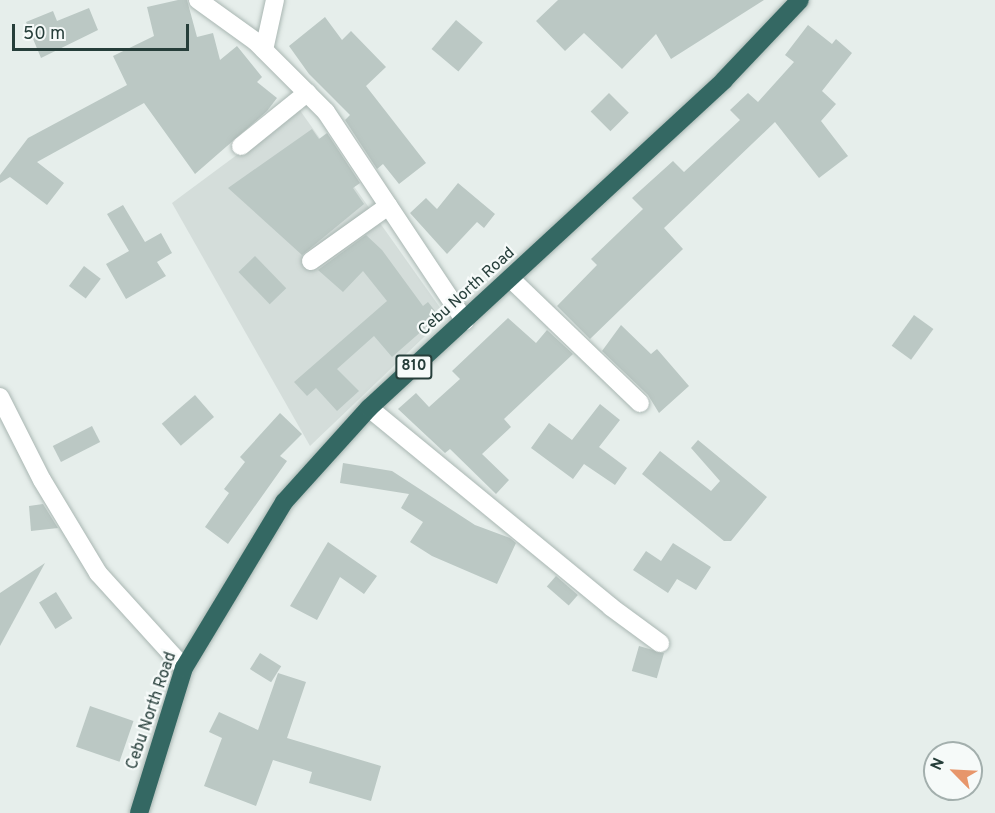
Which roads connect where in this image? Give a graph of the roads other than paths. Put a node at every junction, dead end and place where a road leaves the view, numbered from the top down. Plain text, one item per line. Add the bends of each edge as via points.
1 (198, 0) edge
2 (275, 0) edge
3 (800, 0) edge
4 (264, 50) junction
5 (307, 93) junction
6 (241, 146) dead end
7 (388, 206) junction
8 (311, 261) dead end
9 (511, 279) junction
10 (465, 321) junction
11 (0, 397) edge
12 (640, 403) dead end
13 (369, 408) junction
14 (660, 643) dead end
15 (184, 668) junction
16 (139, 813) edge

1 - 4 street
2 - 4 street
3 - 9 highway, Cebu North Road / 810 via 724,80
4 - 5 street
5 - 6 street
5 - 7 street via 326,112
7 - 8 street
7 - 10 street
9 - 10 highway, Cebu North Road / 810
9 - 12 street
10 - 13 highway, Cebu North Road / 810
11 - 15 street via 42,480 98,573
13 - 14 street
13 - 15 highway, Cebu North Road / 810 via 284,502
15 - 16 highway, Cebu North Road / 810

